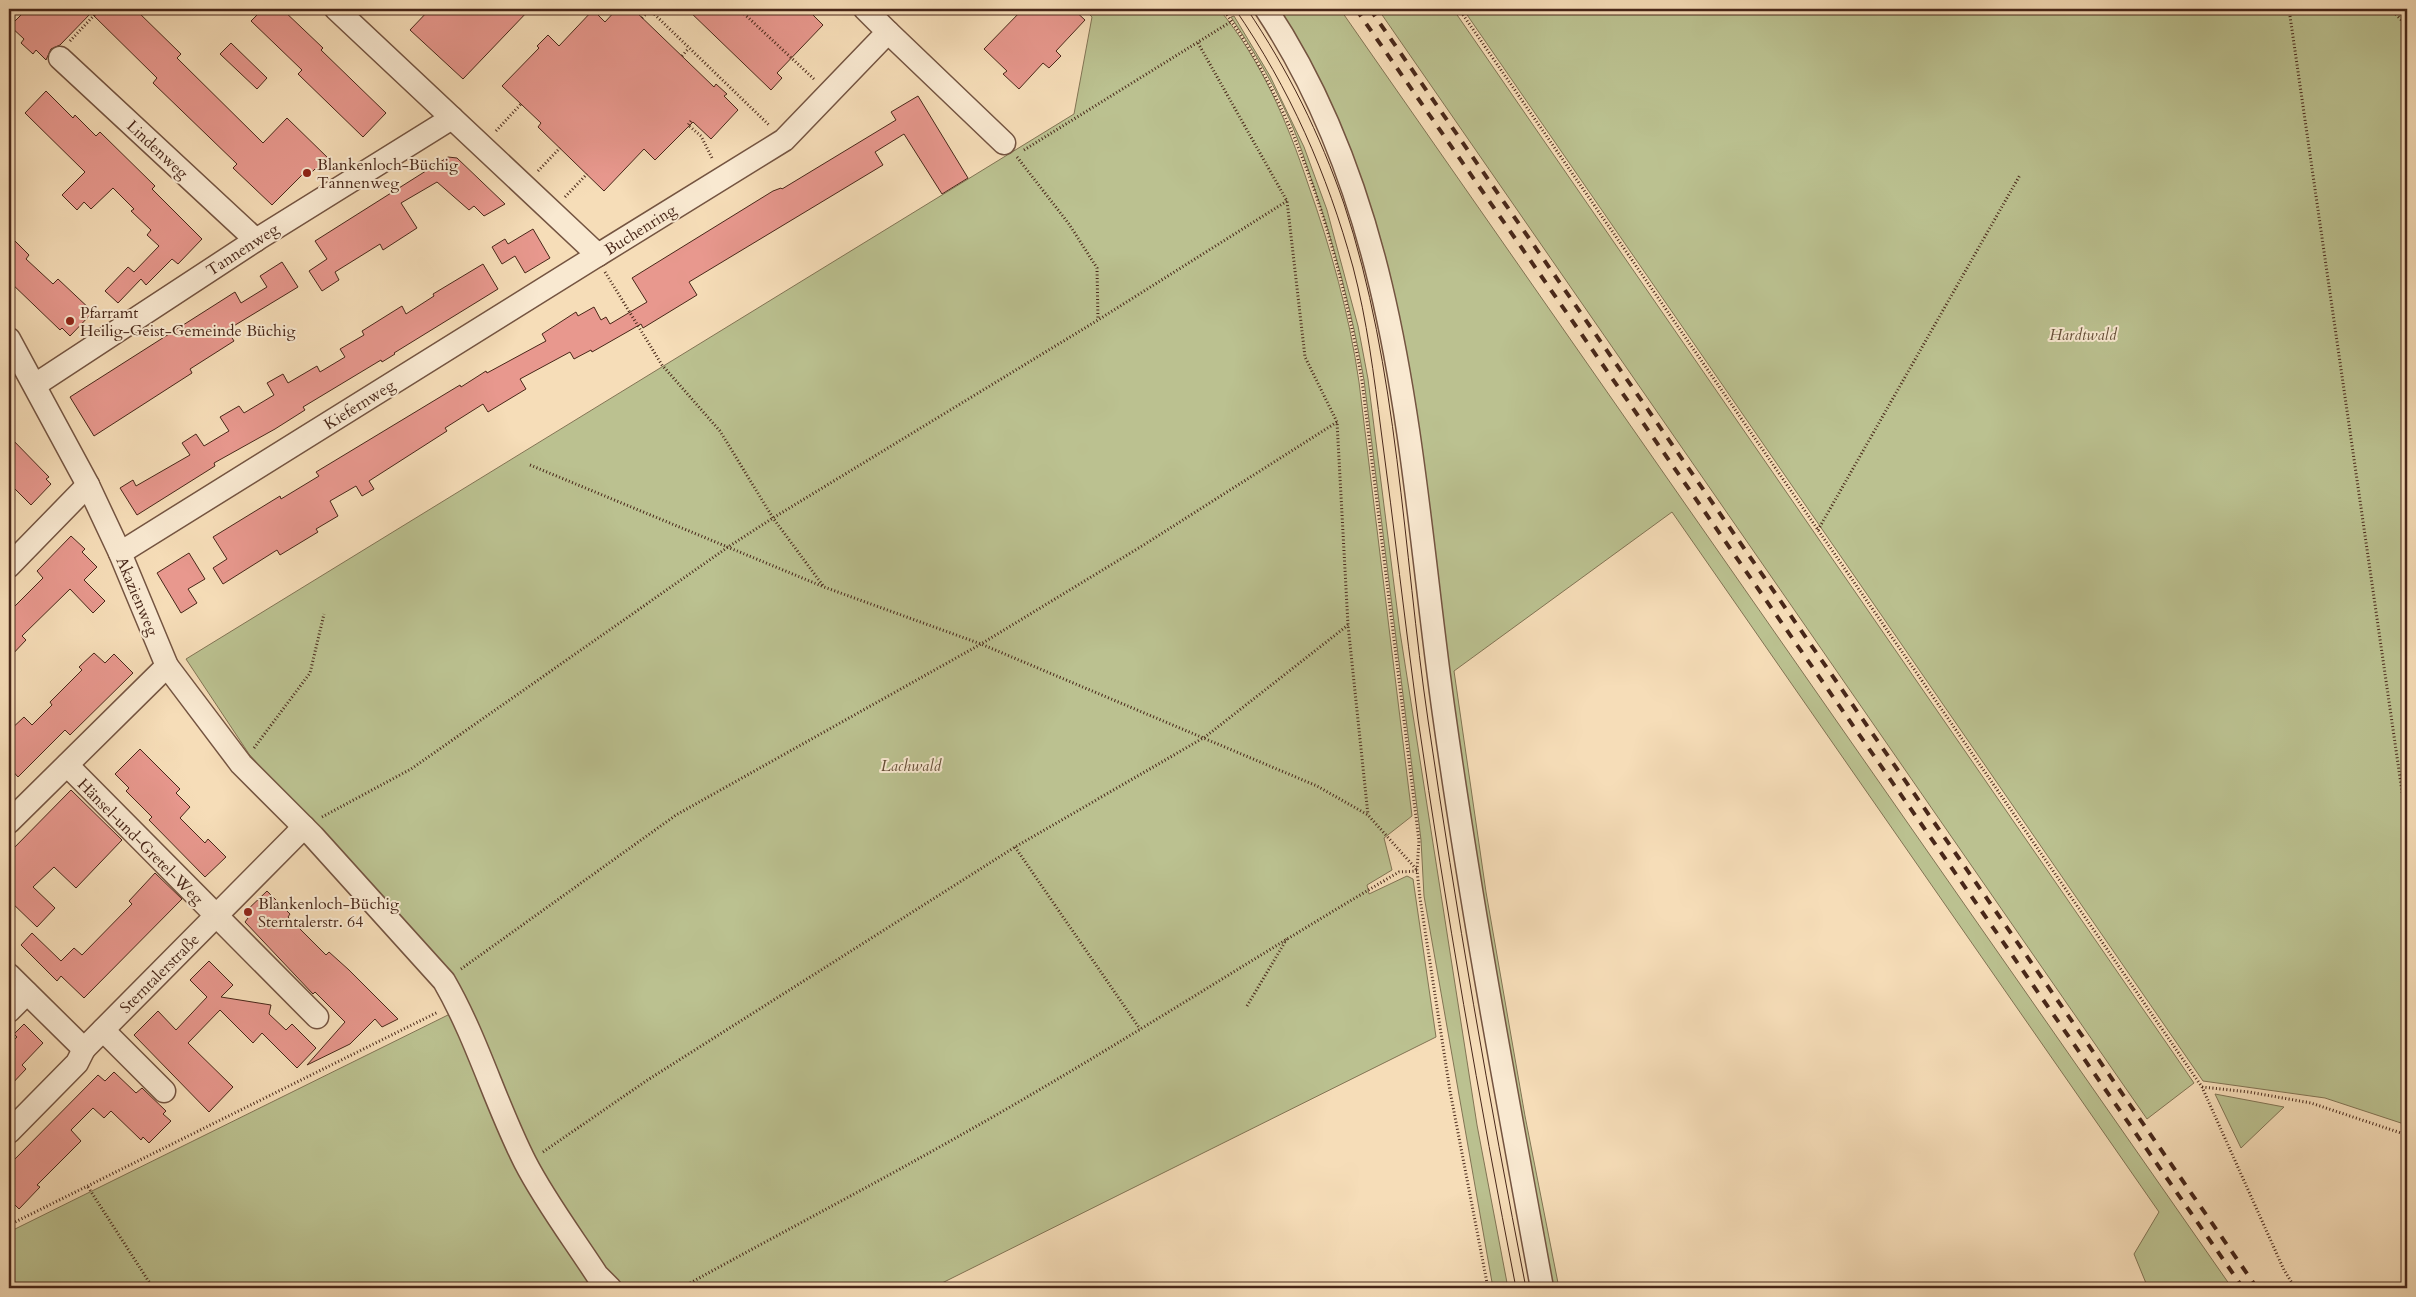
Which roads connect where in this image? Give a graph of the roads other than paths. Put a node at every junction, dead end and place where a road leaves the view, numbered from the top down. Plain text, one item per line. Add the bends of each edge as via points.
1 (336, 9) edge
2 (865, 9) edge
3 (1266, 9) edge
4 (888, 32) junction
5 (60, 58) road end
6 (452, 118) junction
7 (1004, 143) dead end
8 (256, 240) junction
9 (598, 255) junction
10 (9, 339) edge
11 (35, 385) junction
12 (88, 485) junction
13 (120, 553) junction
14 (9, 566) edge
15 (167, 666) junction
16 (67, 765) junction
17 (9, 822) edge
18 (304, 827) junction
19 (216, 916) junction
20 (9, 975) edge
21 (27, 993) junction
22 (9, 1011) edge
23 (317, 1017) dead end
24 (102, 1030) junction
25 (84, 1049) junction
26 (164, 1091) dead end
27 (9, 1132) edge
28 (610, 1288) edge
29 (1542, 1288) edge

1 - 6 street, Buchenring
2 - 4 street
3 - 29 street via 1322,107 1357,197 1377,266 1399,366 1444,716
4 - 7 street
4 - 9 street, Buchenring via 784,140
5 - 8 street, Lindenweg
6 - 8 street, Tannenweg
6 - 9 street, Buchenring
8 - 11 street, Tannenweg
9 - 13 street, Kiefernweg
10 - 11 street, Akazienweg
11 - 12 street, Akazienweg
12 - 13 street, Akazienweg
12 - 14 street
13 - 15 street, Akazienweg
15 - 16 street, Hänsel-und-Gretel-Weg
15 - 18 street, Akazienweg via 241,764
16 - 17 street, Hänsel-und-Gretel-Weg
16 - 19 street, Hänsel-und-Gretel-Weg
18 - 19 street, Sterntalerstraße
18 - 28 street, Akazienweg via 444,981 457,1002 526,1164 597,1275
19 - 23 street
19 - 24 street, Sterntalerstraße
20 - 21 street
21 - 22 street
21 - 25 street
24 - 25 street, Sterntalerstraße
24 - 26 street
25 - 27 street, Sterntalerstraße via 77,1063

